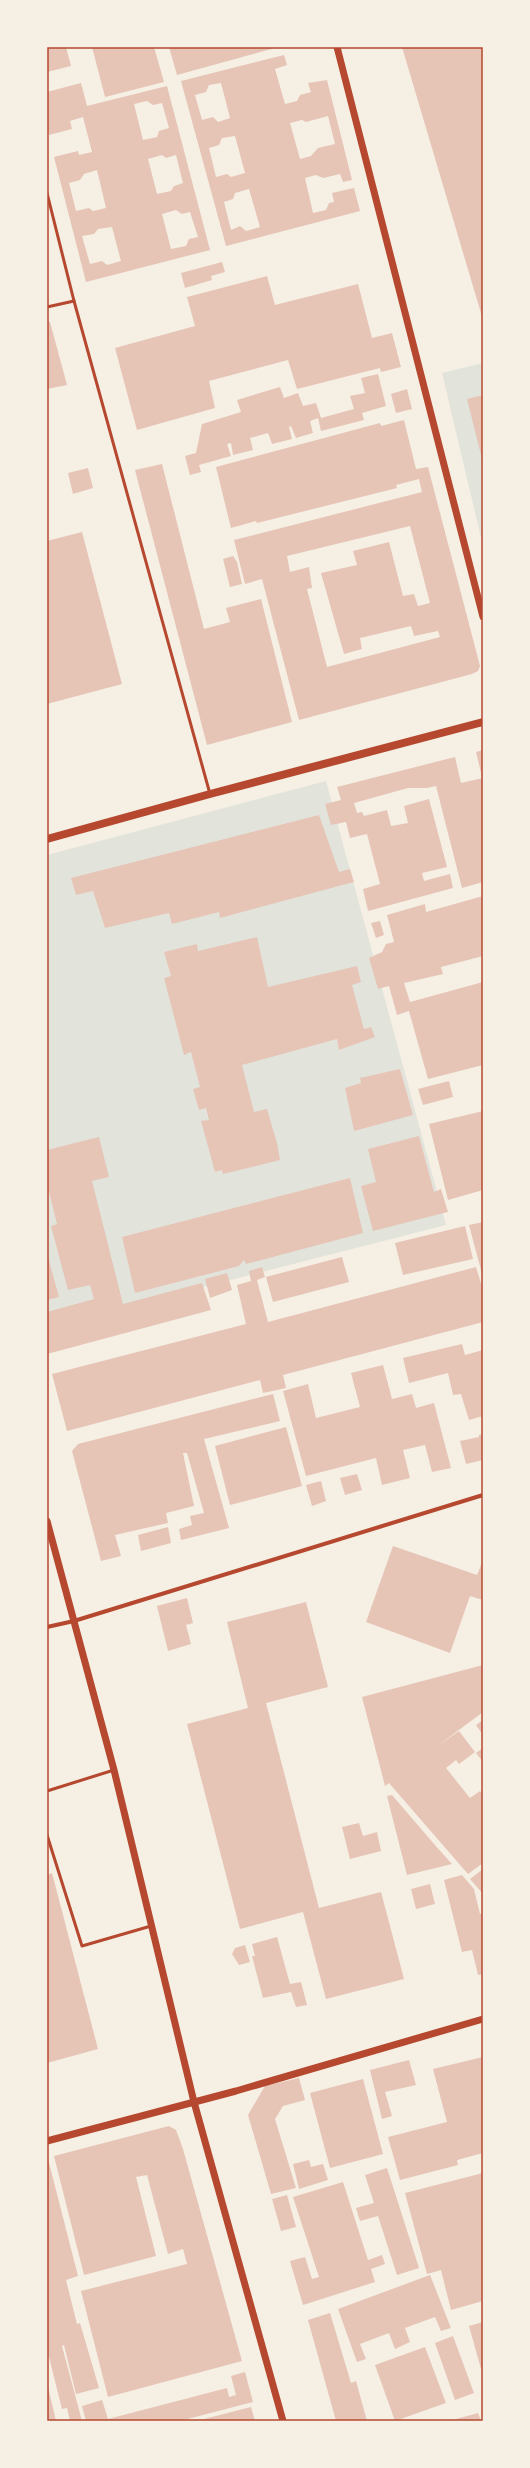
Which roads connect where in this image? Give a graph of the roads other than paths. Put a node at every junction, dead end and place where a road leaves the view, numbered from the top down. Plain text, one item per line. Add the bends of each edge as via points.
1 (337, 47) edge
2 (47, 194) edge
3 (74, 301) junction
4 (47, 307) edge
5 (483, 617) edge
6 (483, 722) edge
7 (210, 794) junction
8 (47, 839) edge
9 (483, 1495) edge
10 (47, 1522) edge
11 (74, 1621) junction
12 (47, 1627) edge
13 (114, 1770) junction
14 (47, 1791) edge
15 (47, 1835) edge
16 (152, 1926) junction
17 (483, 2019) edge
18 (194, 2102) junction
19 (47, 2141) edge
20 (283, 2421) edge

1 - 5 street
2 - 3 lane
3 - 4 lane
3 - 7 lane
6 - 7 main road
7 - 8 main road
9 - 11 street
10 - 11 street
11 - 12 street
11 - 13 street
13 - 14 lane
13 - 16 street
15 - 16 lane via 82,1946
16 - 18 street
17 - 18 street
18 - 19 street
18 - 20 street

